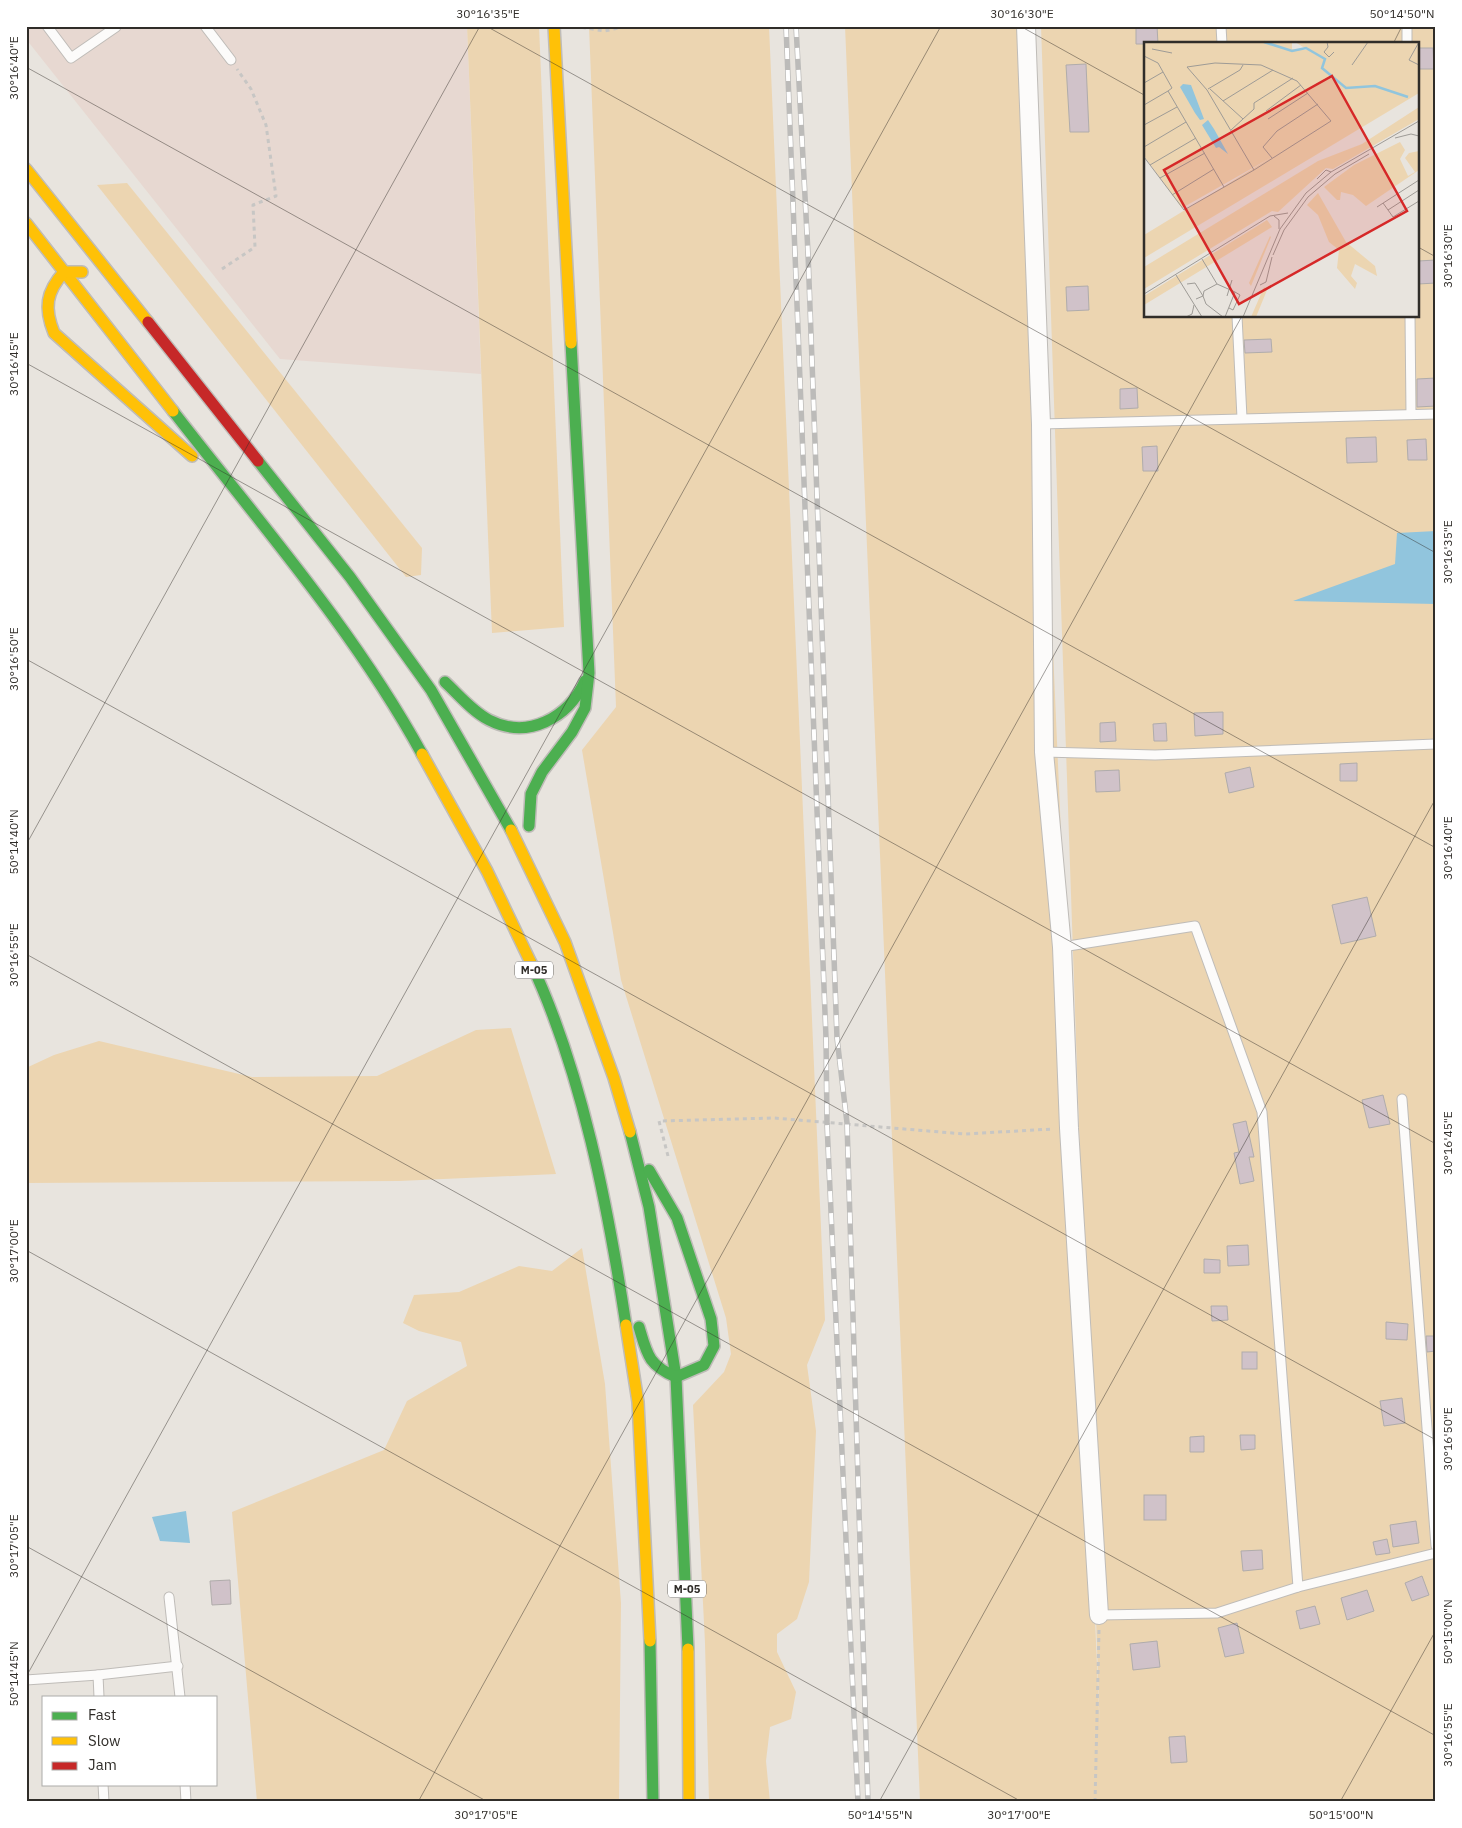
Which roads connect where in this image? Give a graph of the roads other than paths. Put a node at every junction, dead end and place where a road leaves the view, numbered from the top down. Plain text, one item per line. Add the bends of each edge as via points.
1 (47, 26) edge
2 (116, 26) edge
3 (204, 26) edge
4 (554, 26) edge
5 (1026, 26) edge
6 (1221, 26) edge
7 (1407, 26) edge
8 (1222, 42) edge
9 (1407, 42) edge
10 (231, 60) road end
11 (26, 162) edge
12 (26, 169) edge
13 (48, 198) junction
14 (26, 223) edge
15 (64, 272) junction
16 (126, 296) junction
17 (1236, 318) edge
18 (1410, 318) edge
19 (1411, 414) junction
20 (1436, 414) edge
21 (1242, 418) junction
22 (1041, 424) junction
23 (238, 495) junction
24 (350, 577) junction
25 (390, 612) dead end
26 (589, 673) junction
27 (465, 716) dead end
28 (1436, 744) edge
29 (1044, 752) junction
30 (519, 809) dead end
31 (559, 904) dead end
32 (565, 942) junction
33 (1062, 947) junction
34 (1402, 1099) dead end
35 (634, 1146) junction
36 (614, 1244) junction
37 (676, 1377) junction
38 (1436, 1546) edge
39 (1436, 1553) edge
40 (1298, 1587) junction
41 (169, 1597) dead end
42 (1099, 1615) joint
43 (178, 1666) junction
44 (98, 1675) junction
45 (26, 1680) edge
46 (99, 1696) edge
47 (180, 1696) edge
48 (103, 1786) edge
49 (185, 1786) edge
50 (104, 1802) edge
51 (186, 1802) edge
52 (653, 1802) edge
53 (689, 1802) edge

1 - 2 lane via 71,58
3 - 10 lane
4 - 26 main road
5 - 22 street
6 - 8 lane
7 - 9 lane
11 - 13 lane
12 - 13 main road, М-05
13 - 16 main road, М-05
14 - 15 main road, М-05
15 - 16 main road via 79,271 96,276
15 - 23 main road, М-05
15 - 23 main road via 52,283 46,300 47,317 54,333
16 - 24 main road, М-05
17 - 21 lane
18 - 19 lane
19 - 20 lane
19 - 21 lane
21 - 22 lane
22 - 29 street
23 - 36 main road, М-05 via 339,625 406,724 487,871 538,979 572,1074
24 - 25 main road
24 - 32 main road, М-05 via 431,690 506,819
26 - 27 main road via 576,700 536,726 495,723 442,678
26 - 30 main road via 585,708 531,794 531,830
28 - 29 lane via 1155,755
29 - 33 street
31 - 32 main road
32 - 35 main road, М-05 via 614,1078
33 - 40 lane via 1195,926 1262,1112
33 - 42 street via 1069,1128
34 - 38 lane
35 - 37 main road, М-05 via 649,1207
35 - 37 main road via 677,1218 711,1319 714,1346 704,1365
36 - 37 main road via 648,1358 658,1370
36 - 52 main road, М-05 via 638,1402 649,1601
37 - 53 main road, М-05 via 688,1608
39 - 40 lane
40 - 42 lane via 1217,1613
41 - 43 lane
43 - 44 lane
43 - 47 lane
44 - 45 lane
44 - 46 lane
48 - 50 lane
49 - 51 lane

